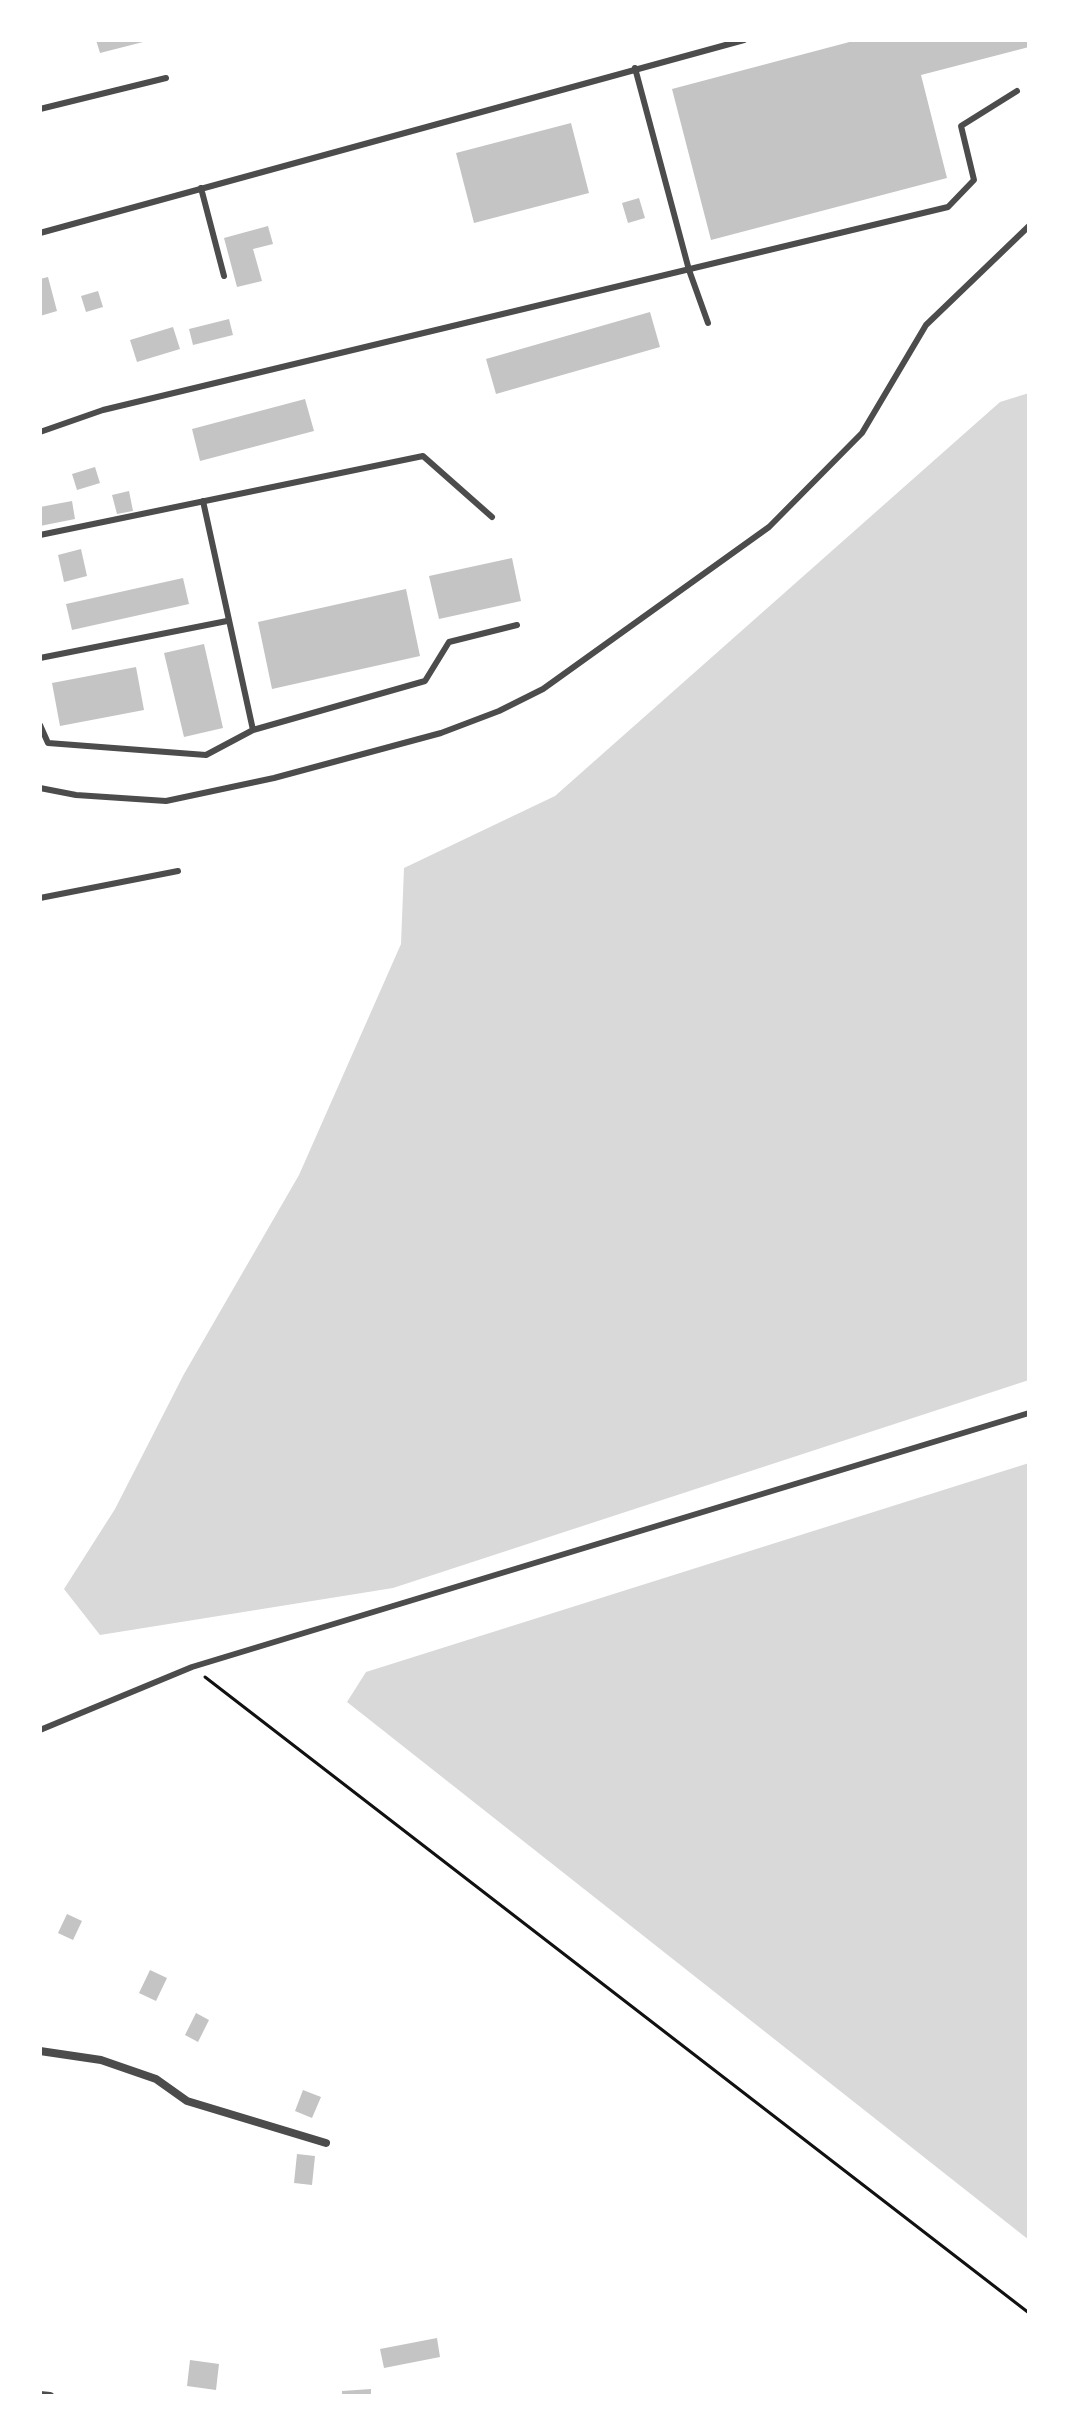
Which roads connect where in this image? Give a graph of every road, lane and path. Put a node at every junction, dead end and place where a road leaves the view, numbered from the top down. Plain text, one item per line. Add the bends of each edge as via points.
1 (744, 40) edge
2 (635, 68) junction
3 (166, 78) dead end
4 (1017, 91) dead end
5 (40, 109) edge
6 (201, 188) junction
7 (1029, 226) edge
8 (40, 233) edge
9 (689, 270) junction
10 (224, 276) dead end
11 (708, 323) dead end
12 (40, 432) edge
13 (203, 501) junction
14 (492, 517) dead end
15 (40, 535) edge
16 (227, 621) junction
17 (517, 625) dead end
18 (40, 658) edge
19 (40, 725) edge
20 (253, 730) junction
21 (40, 788) edge
22 (178, 871) dead end
23 (40, 898) edge
24 (1029, 1413) edge
25 (192, 1667) junction
26 (40, 1730) edge
27 (40, 2051) edge
28 (326, 2143) dead end
29 (1029, 2313) edge
30 (40, 2395) edge
31 (50, 2396) edge

1 - 2 lane
2 - 6 lane
2 - 9 lane
3 - 5 lane
4 - 9 lane via 961,126 974,180 948,207
6 - 8 lane
6 - 10 lane
7 - 21 lane via 926,325 862,433 769,527 543,689 441,733 166,801
9 - 11 lane
9 - 12 lane via 103,410
13 - 14 lane via 423,456
13 - 15 lane
13 - 16 lane
16 - 18 lane
16 - 20 lane
17 - 20 lane via 449,642 425,681
19 - 20 lane via 48,743 206,755
22 - 23 lane
24 - 25 lane
25 - 26 lane
25 - 29 path
27 - 28 street via 101,2060 156,2079 187,2101
30 - 31 street

